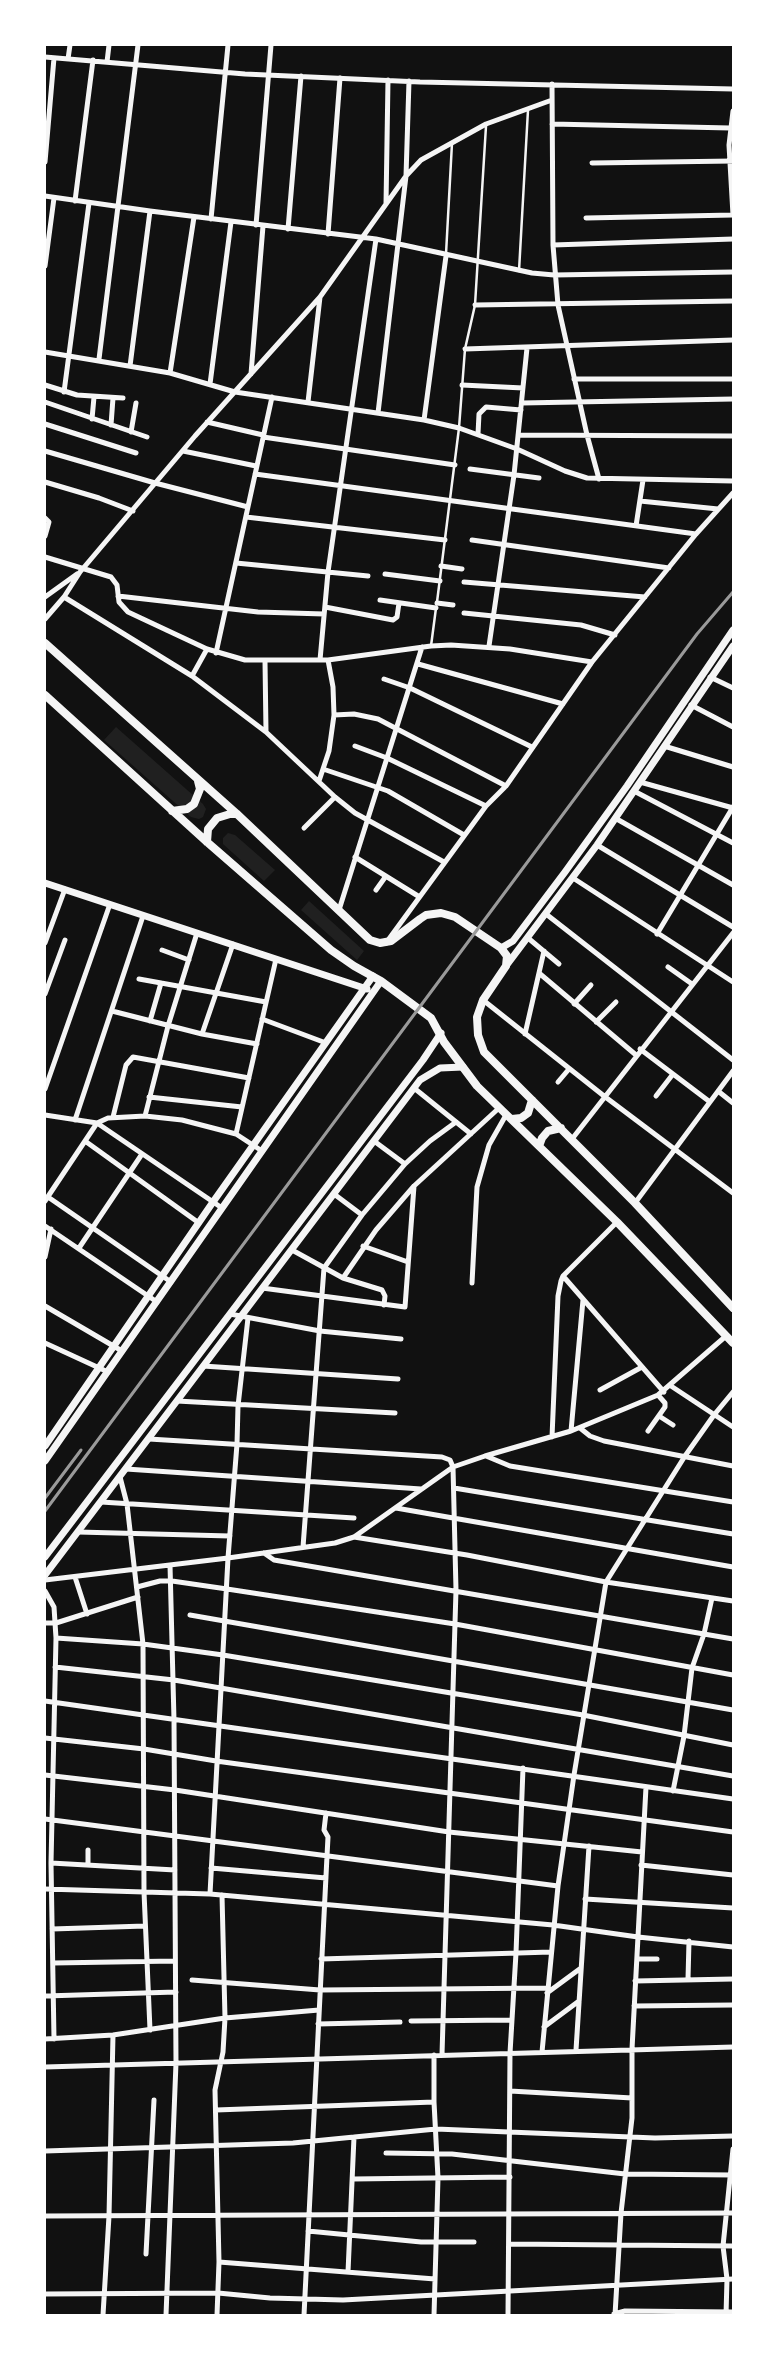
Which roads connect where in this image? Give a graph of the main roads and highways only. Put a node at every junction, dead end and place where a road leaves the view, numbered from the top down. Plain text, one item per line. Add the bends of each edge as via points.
1 (45, 643) edge
2 (45, 695) edge
3 (198, 781) junction
4 (172, 811) junction
5 (237, 814) junction
6 (207, 842) junction
7 (532, 1100) junction
8 (509, 1117) junction
9 (561, 1128) junction
10 (539, 1146) junction
11 (733, 1308) edge
12 (733, 1343) edge

1 - 3 main road
2 - 4 main road
3 - 4 main road via 200,789 194,804 187,809
3 - 5 main road
4 - 6 main road
5 - 6 main road via 217,818 208,829
5 - 7 main road via 375,942 385,943 426,915 441,913 455,917 501,948 507,956 506,966 483,1000 477,1017 480,1044 490,1059
6 - 8 main road via 331,950 431,1018 463,1068
7 - 8 main road via 528,1112 521,1118
7 - 9 main road
8 - 10 main road
9 - 10 main road via 548,1131
9 - 11 main road
10 - 12 main road

